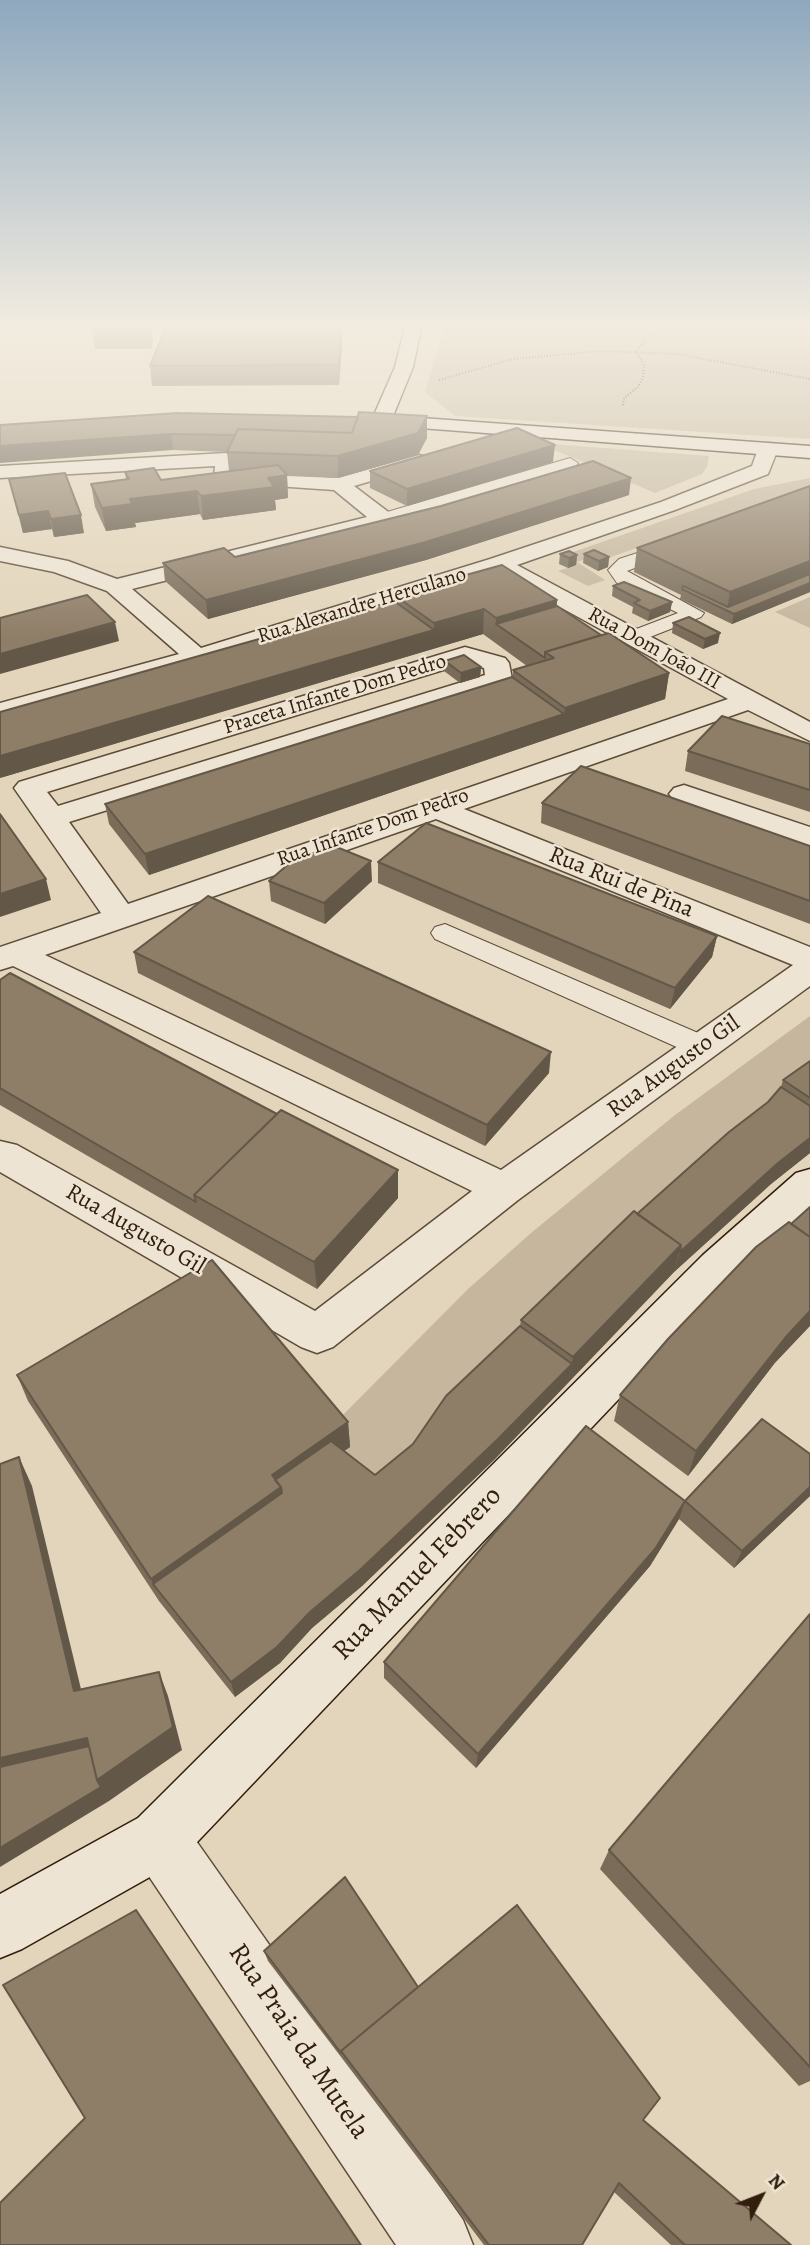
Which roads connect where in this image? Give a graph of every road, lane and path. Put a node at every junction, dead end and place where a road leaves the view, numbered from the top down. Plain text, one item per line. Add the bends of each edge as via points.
1 (477, 428) edge
2 (495, 429) junction
3 (735, 446) junction
4 (467, 447) edge
5 (768, 449) junction
6 (810, 452) edge
7 (441, 454) edge
8 (570, 463) dead end
9 (0, 472) edge
10 (339, 484) junction
11 (719, 486) junction
12 (383, 519) junction
13 (689, 540) edge
14 (0, 554) edge
15 (498, 564) junction
16 (115, 586) junction
17 (633, 637) junction
18 (197, 657) junction
19 (748, 701) junction
20 (0, 711) edge
21 (805, 727) edge
22 (684, 794) dead end
23 (433, 807) junction
24 (51, 818) junction
25 (810, 837) edge
26 (121, 917) junction
27 (445, 933) dead end
28 (8, 957) edge
29 (810, 959) edge
30 (810, 969) edge
31 (701, 1046) junction
32 (3, 1155) dead end
33 (810, 1184) edge
34 (504, 1189) junction
35 (159, 1839) junction
36 (0, 1927) edge
37 (438, 2245) edge

1 - 2 street
2 - 3 street
2 - 4 street via 492,438
3 - 5 street
3 - 11 street via 732,466
5 - 6 street
5 - 11 street, Rua Alexandre Herculano via 761,470
7 - 10 street
8 - 12 lane
9 - 10 street via 226,459 224,478
10 - 12 street
11 - 15 street, Rua Alexandre Herculano
12 - 16 street
13 - 17 lane via 617,570 624,579 694,613
14 - 16 street via 60,566
15 - 17 street, Rua Dom João III
15 - 18 street, Rua Alexandre Herculano
16 - 18 street
17 - 19 street, Rua Dom João III
18 - 20 street, Rua Alexandre Herculano
19 - 21 street, Rua Dom João III
19 - 23 street, Rua Infante Dom Pedro
22 - 25 street
23 - 26 street, Rua Infante Dom Pedro
23 - 29 street, Rua Rui de Pina
24 - 24 street, Praceta Infante Dom Pedro via 499,679 496,663 465,655 29,788
24 - 26 street, Praceta Infante Dom Pedro
26 - 28 street, Rua Infante Dom Pedro
27 - 31 lane
28 - 34 street
30 - 31 street, Rua Augusto Gil
31 - 34 street, Rua Augusto Gil
32 - 34 street, Rua Augusto Gil via 317,1334
33 - 35 street, Rua Manuel Febrero via 718,1268
35 - 36 street, Rua Manuel Febrero
35 - 37 street, Rua Praia da Mutela

